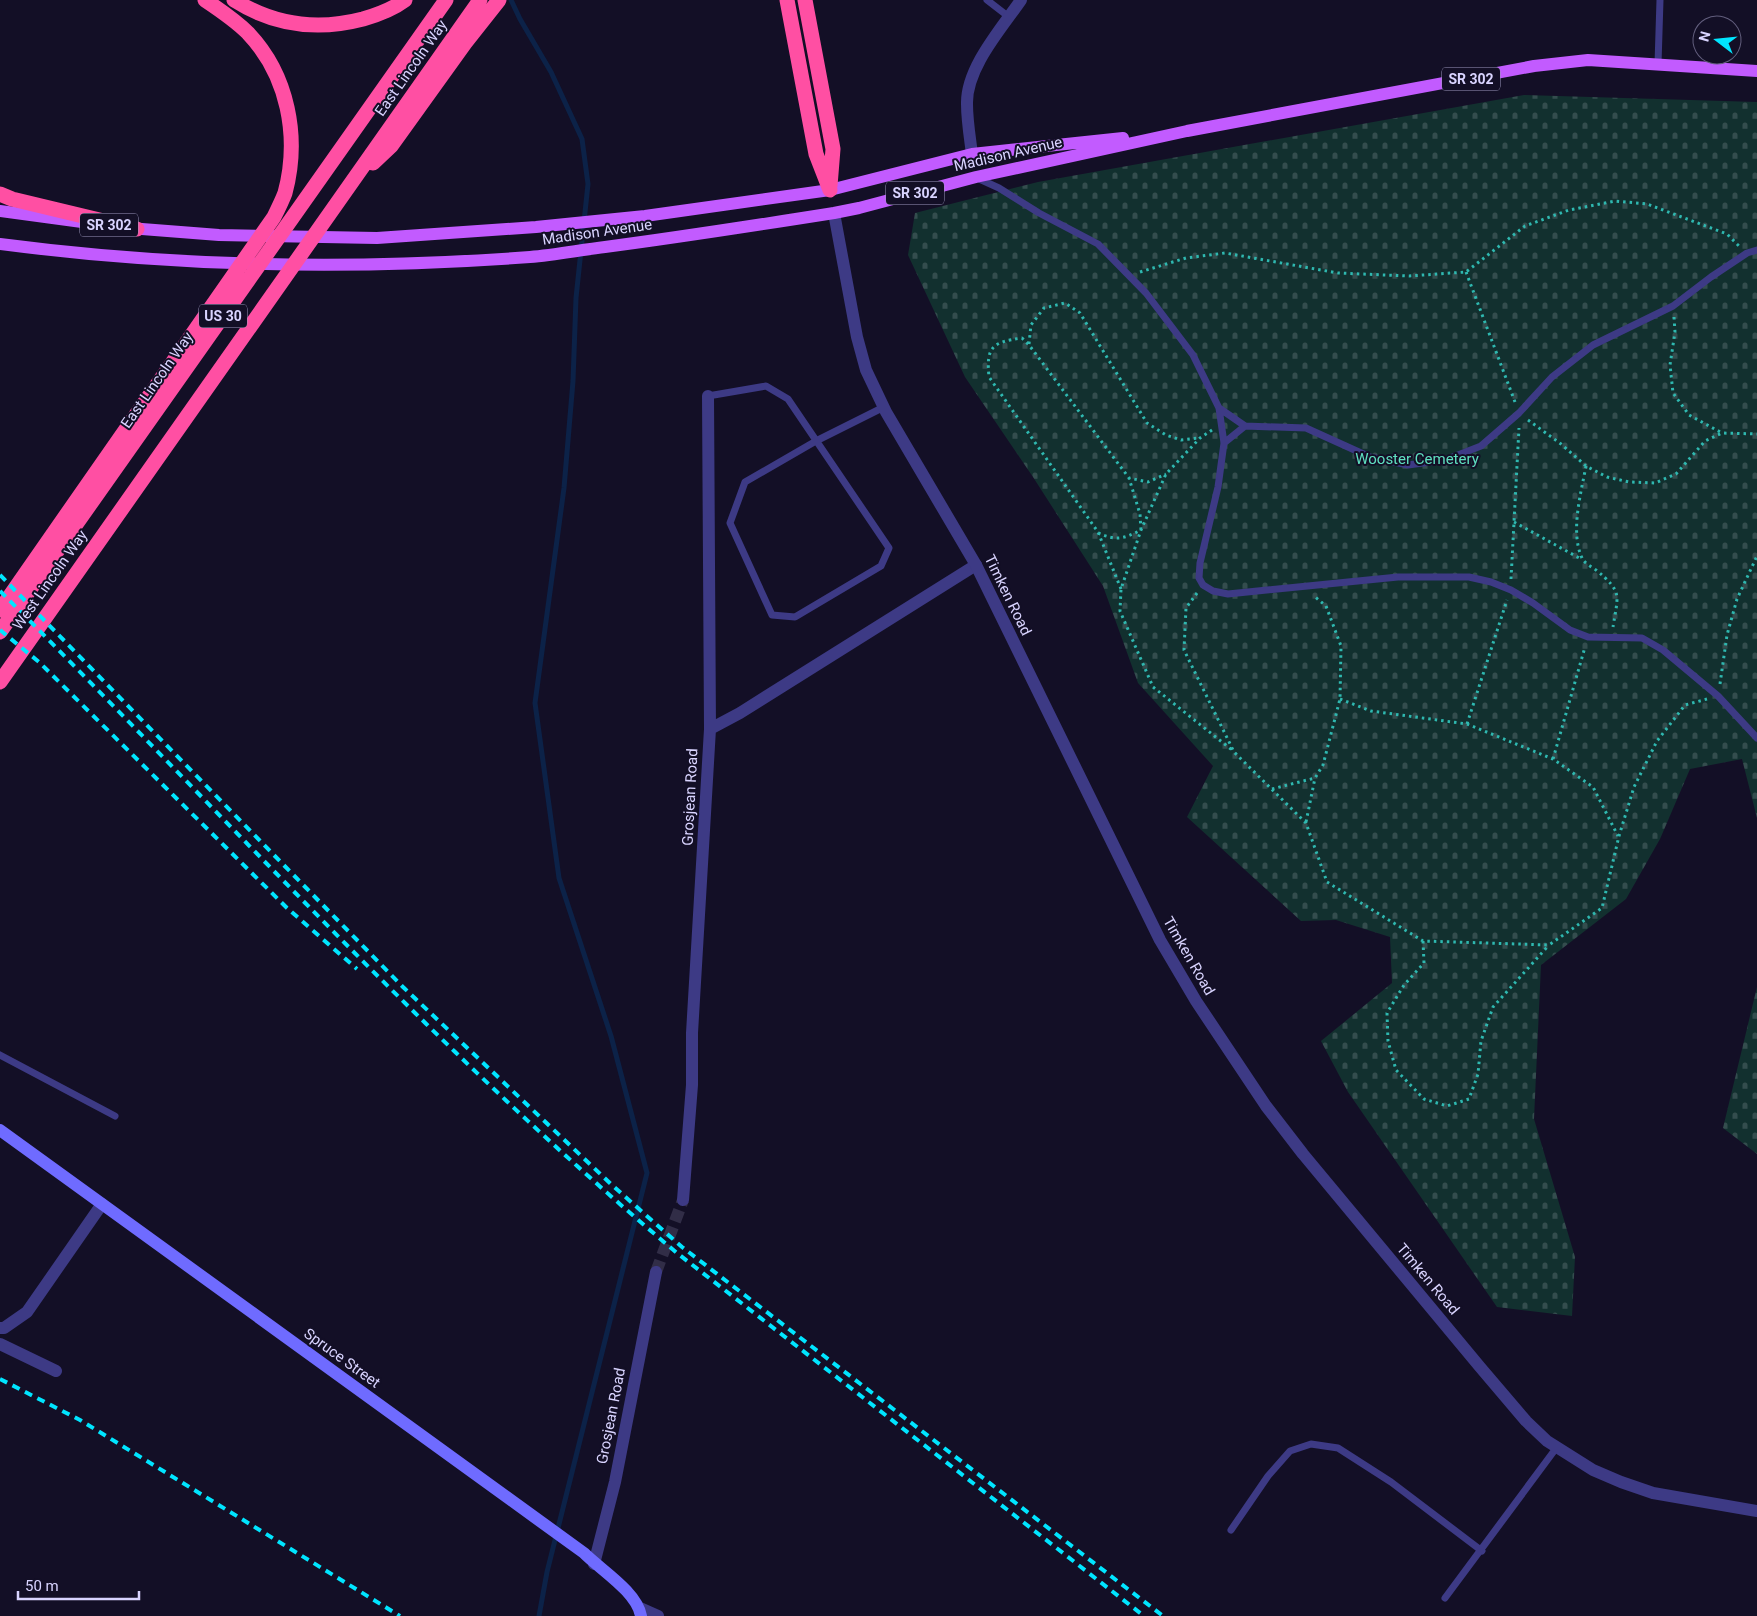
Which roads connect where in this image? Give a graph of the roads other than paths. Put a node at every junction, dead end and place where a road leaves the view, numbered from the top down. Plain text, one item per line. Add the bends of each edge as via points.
1 (206, 0) edge
2 (234, 0) edge
3 (405, 0) edge
4 (446, 0) edge
5 (480, 0) edge
6 (499, 0) edge
7 (787, 0) edge
8 (805, 0) edge
9 (987, 0) edge
10 (1021, 0) edge
11 (1660, 0) edge
12 (1009, 17) junction
13 (463, 36) junction
14 (1658, 64) junction
15 (1757, 71) edge
16 (1188, 131) junction
17 (972, 154) junction
18 (976, 177) junction
19 (830, 190) junction
20 (0, 194) edge
21 (0, 211) edge
22 (834, 213) junction
23 (137, 229) junction
24 (0, 244) edge
25 (1757, 250) edge
26 (708, 396) joint
27 (884, 407) junction
28 (1220, 408) junction
29 (1245, 426) junction
30 (816, 441) junction
31 (1224, 443) junction
32 (112, 523) joint
33 (976, 565) junction
34 (0, 610) edge
35 (0, 632) edge
36 (0, 682) edge
37 (710, 729) junction
38 (1757, 738) edge
39 (0, 1055) edge
40 (115, 1116) dead end
41 (0, 1130) edge
42 (683, 1200) tunnel mouth
43 (102, 1204) junction
44 (656, 1272) tunnel mouth
45 (0, 1328) edge
46 (0, 1344) edge
47 (56, 1371) dead end
48 (1557, 1447) junction
49 (1757, 1511) edge
50 (1231, 1530) dead end
51 (1482, 1552) junction
52 (594, 1564) junction
53 (1446, 1598) dead end
54 (641, 1612) edge
55 (658, 1616) edge

1 - 34 highway via 248,33 279,80 291,122 292,145 284,194 274,217
2 - 3 highway via 272,18 320,26 372,16
4 - 35 highway, East Lincoln Way / US 30
5 - 13 highway, East Lincoln Way / US 30
6 - 13 highway
7 - 19 highway via 816,154
8 - 19 highway via 833,148
9 - 12 lane
10 - 12 street
11 - 14 lane
12 - 17 street via 976,65 969,84 966,104
13 - 32 highway, East Lincoln Way / US 30 via 350,184
14 - 15 main road, Madison Avenue / SR 302
14 - 16 main road, Madison Avenue / SR 302 via 1588,60 1534,66
16 - 17 main road, Madison Avenue / SR 302
16 - 18 main road, Madison Avenue / SR 302
17 - 19 main road, Madison Avenue / SR 302
18 - 22 main road, Madison Avenue / SR 302
18 - 28 lane via 1098,244 1146,293 1193,355
19 - 22 main road
19 - 23 main road, Madison Avenue / SR 302 via 645,216 377,238 219,235
20 - 23 highway
21 - 23 main road, Madison Avenue / SR 302
22 - 24 main road, Madison Avenue / SR 302 via 531,257 351,266 195,261
22 - 27 street, Timken Road via 857,337 866,370
25 - 29 lane via 1711,277 1672,306 1593,345 1552,377 1519,413 1481,446 1445,460 1408,464 1370,457 1306,428
26 - 30 lane via 766,386 788,399
26 - 37 street, Grosjean Road
27 - 30 lane
27 - 33 street, Timken Road
28 - 29 lane
28 - 31 lane
29 - 31 lane
30 - 30 lane via 889,548 881,566 795,617 772,615 730,523 745,482
31 - 38 lane via 1218,487 1200,562 1199,578 1213,591 1228,594 1398,577 1469,577 1491,582 1511,590 1570,630 1588,638 1642,638 1663,650 1718,696
32 - 36 highway, West Lincoln Way / US 30
33 - 37 street
33 - 48 street, Timken Road via 1160,940 1233,1058 1302,1154 1526,1421
37 - 42 street, Grosjean Road
39 - 40 lane
41 - 43 main road, Spruce Street
43 - 45 street via 27,1312
43 - 52 main road, Spruce Street via 584,1553
44 - 52 street, Grosjean Road via 615,1482
46 - 47 street
48 - 49 street, Timken Road via 1593,1470 1653,1493
48 - 51 lane
50 - 51 lane via 1268,1476 1290,1451 1311,1444 1338,1448 1392,1482
51 - 53 lane
52 - 54 main road, Spruce Street via 618,1582
54 - 55 street, Spruce Street

